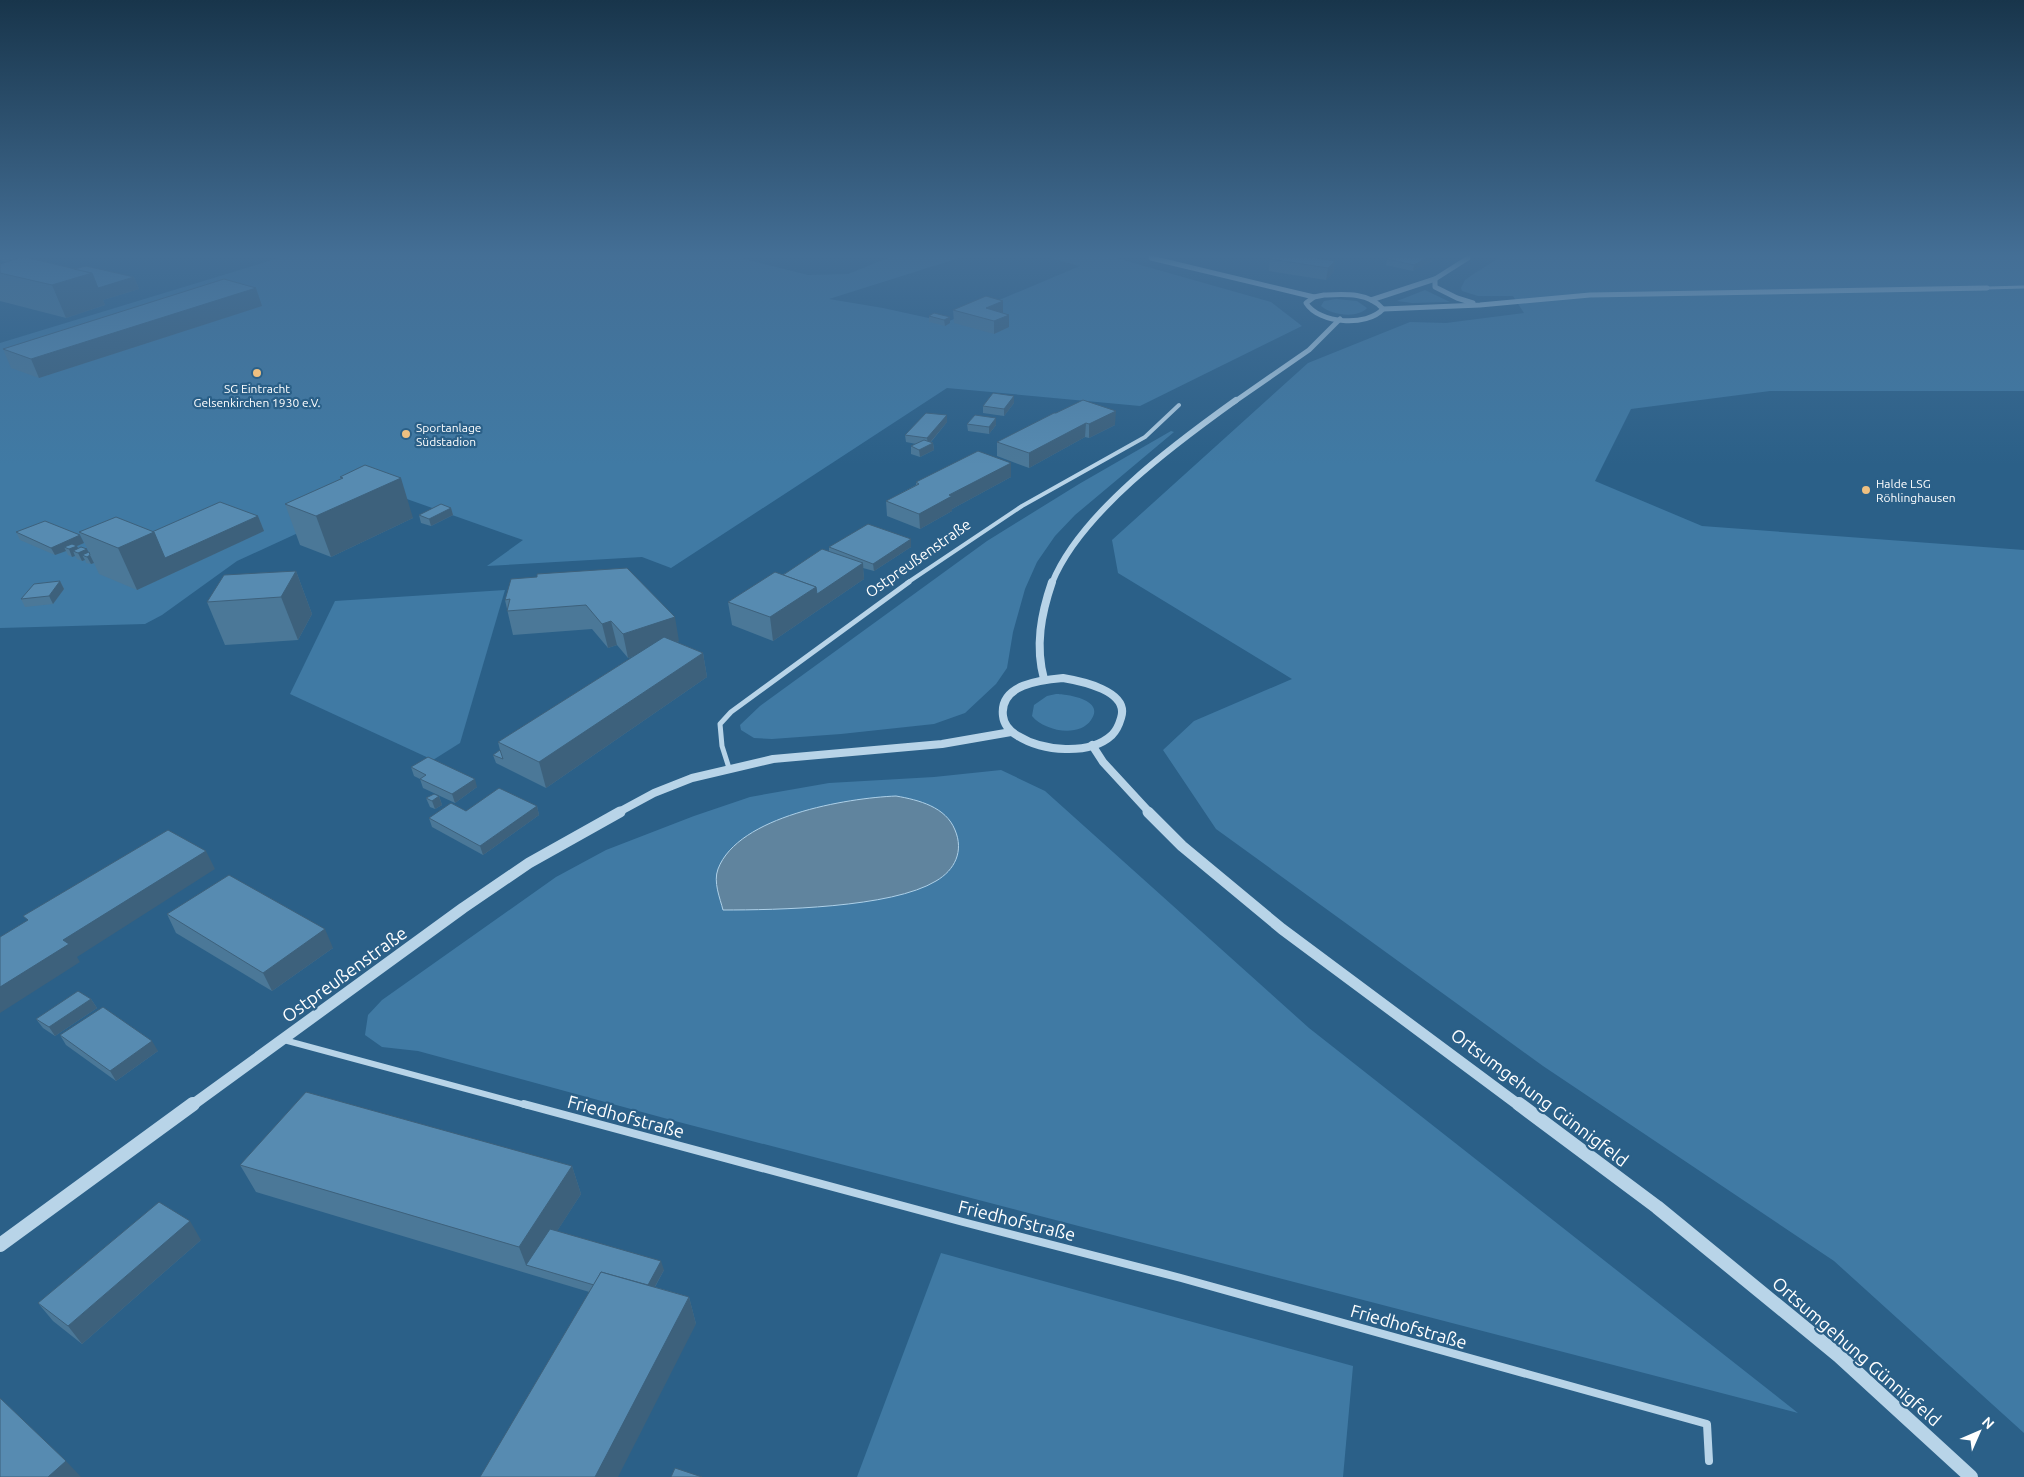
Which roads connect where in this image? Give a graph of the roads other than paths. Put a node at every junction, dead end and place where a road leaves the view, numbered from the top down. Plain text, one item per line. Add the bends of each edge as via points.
1 (1334, 327) edge
2 (1179, 405) dead end
3 (1044, 679) junction
4 (1011, 732) junction
5 (1092, 745) junction
6 (729, 768) junction
7 (284, 1040) junction
8 (0, 1245) edge
9 (1709, 1461) dead end
10 (1971, 1477) edge

1 - 3 street via 1323,340 1237,399 1146,471 1081,534 1061,561 1049,589 1039,656
2 - 6 street, Ostpreußenstraße via 1165,414 1145,437 1022,506 930,566 731,712 720,724
3 - 4 street via 1014,690 1005,700 1001,710 1003,722
3 - 5 street via 1063,678 1097,685 1119,703 1122,715 1119,727
4 - 5 street via 1039,746 1075,748
4 - 6 street, Ostpreußenstraße via 942,744 772,759
5 - 10 street, Ortsumgehung Günnigfeld via 1129,792 1182,846 1275,924 1657,1207 1839,1356
6 - 7 street, Ostpreußenstraße via 654,793 529,863
7 - 8 street, Ostpreußenstraße
7 - 9 street, Friedhofstraße via 1181,1278 1707,1424

